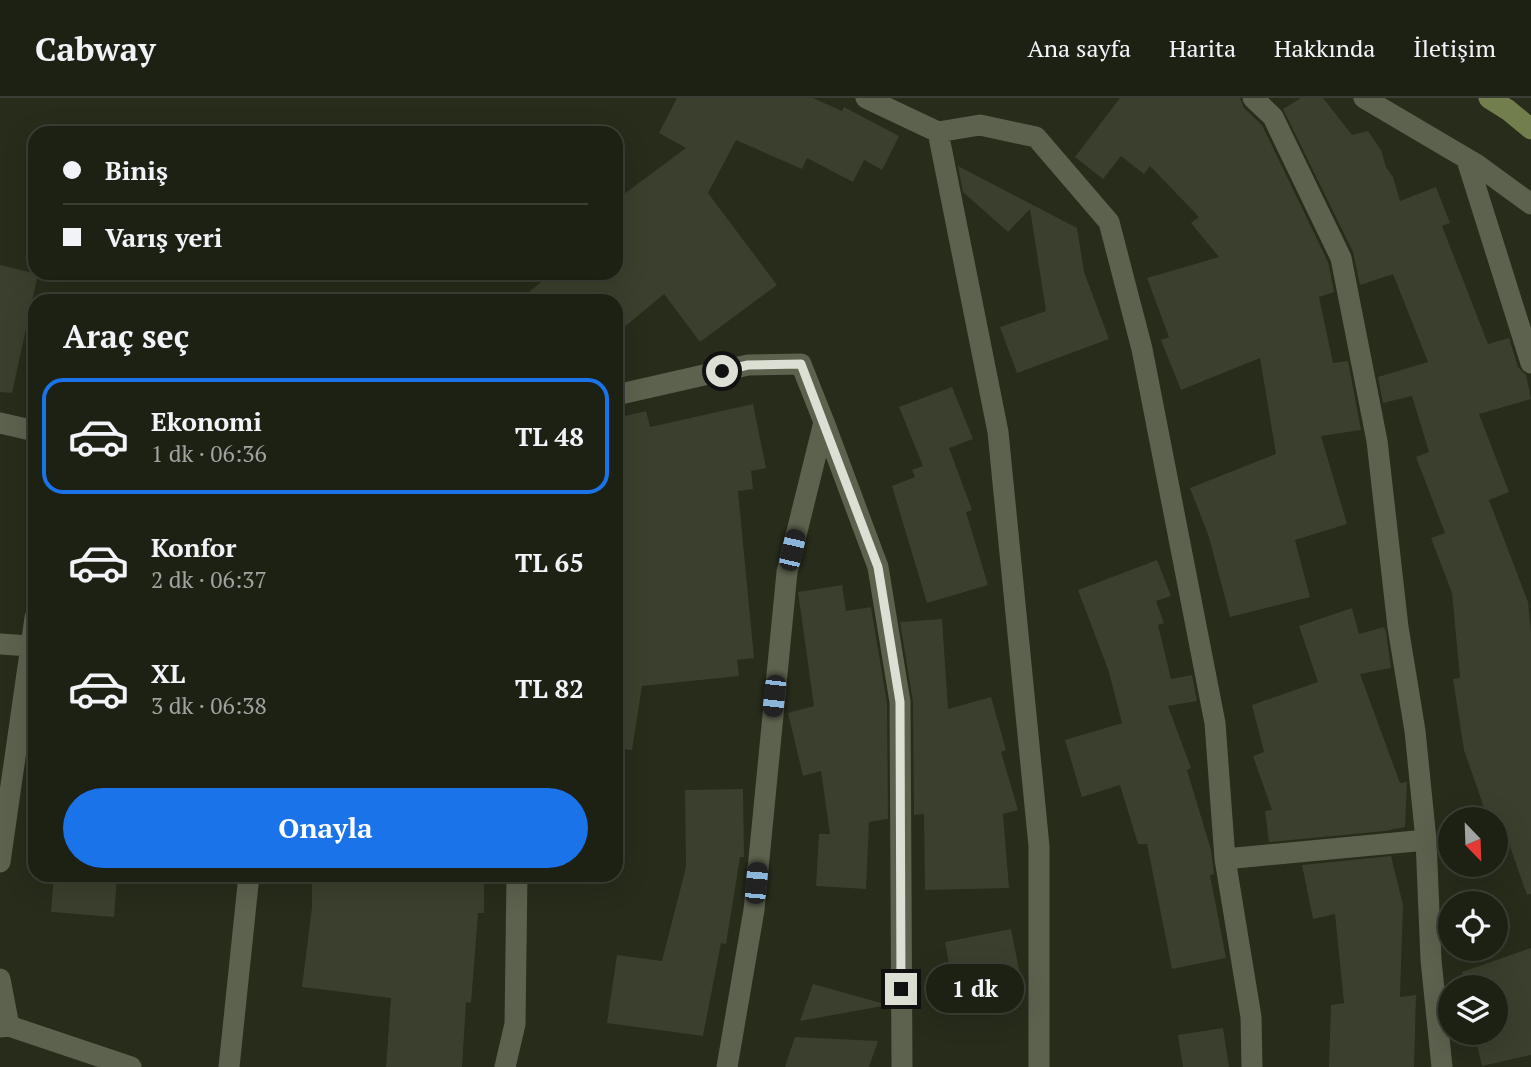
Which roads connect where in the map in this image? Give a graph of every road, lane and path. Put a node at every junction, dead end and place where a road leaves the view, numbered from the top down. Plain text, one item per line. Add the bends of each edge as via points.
1 (866, 98) edge
2 (1252, 98) edge
3 (1364, 98) edge
4 (1489, 98) edge
5 (1531, 130) edge
6 (938, 132) junction
7 (1467, 160) junction
8 (1531, 204) edge
9 (1531, 363) edge
10 (623, 393) edge
11 (824, 422) junction
12 (0, 423) edge
13 (28, 429) edge
14 (0, 644) edge
15 (28, 646) edge
16 (28, 660) edge
17 (1426, 840) junction
18 (1226, 859) junction
19 (0, 862) edge
20 (248, 882) edge
21 (517, 882) edge
22 (0, 979) edge
23 (4, 1026) edge
24 (131, 1067) edge
25 (229, 1067) edge
26 (505, 1067) edge
27 (727, 1067) edge
28 (902, 1067) edge
29 (1039, 1067) edge
30 (1252, 1067) edge
31 (1442, 1067) edge

1 - 6 street
2 - 17 street via 1273,117 1341,258 1377,441
3 - 7 street
4 - 5 main road
6 - 18 street via 980,125 1036,137 1109,222 1142,349 1215,723
6 - 29 street via 998,432 1039,846
7 - 8 street
7 - 9 street
10 - 11 street via 748,365 801,364
11 - 27 street via 787,572 754,910
11 - 28 street via 878,567 900,702
12 - 13 street
14 - 15 street
16 - 19 street
17 - 18 street
17 - 31 street
18 - 30 street via 1251,1017
20 - 25 street
21 - 26 street via 515,1024
22 - 23 street
23 - 24 street

